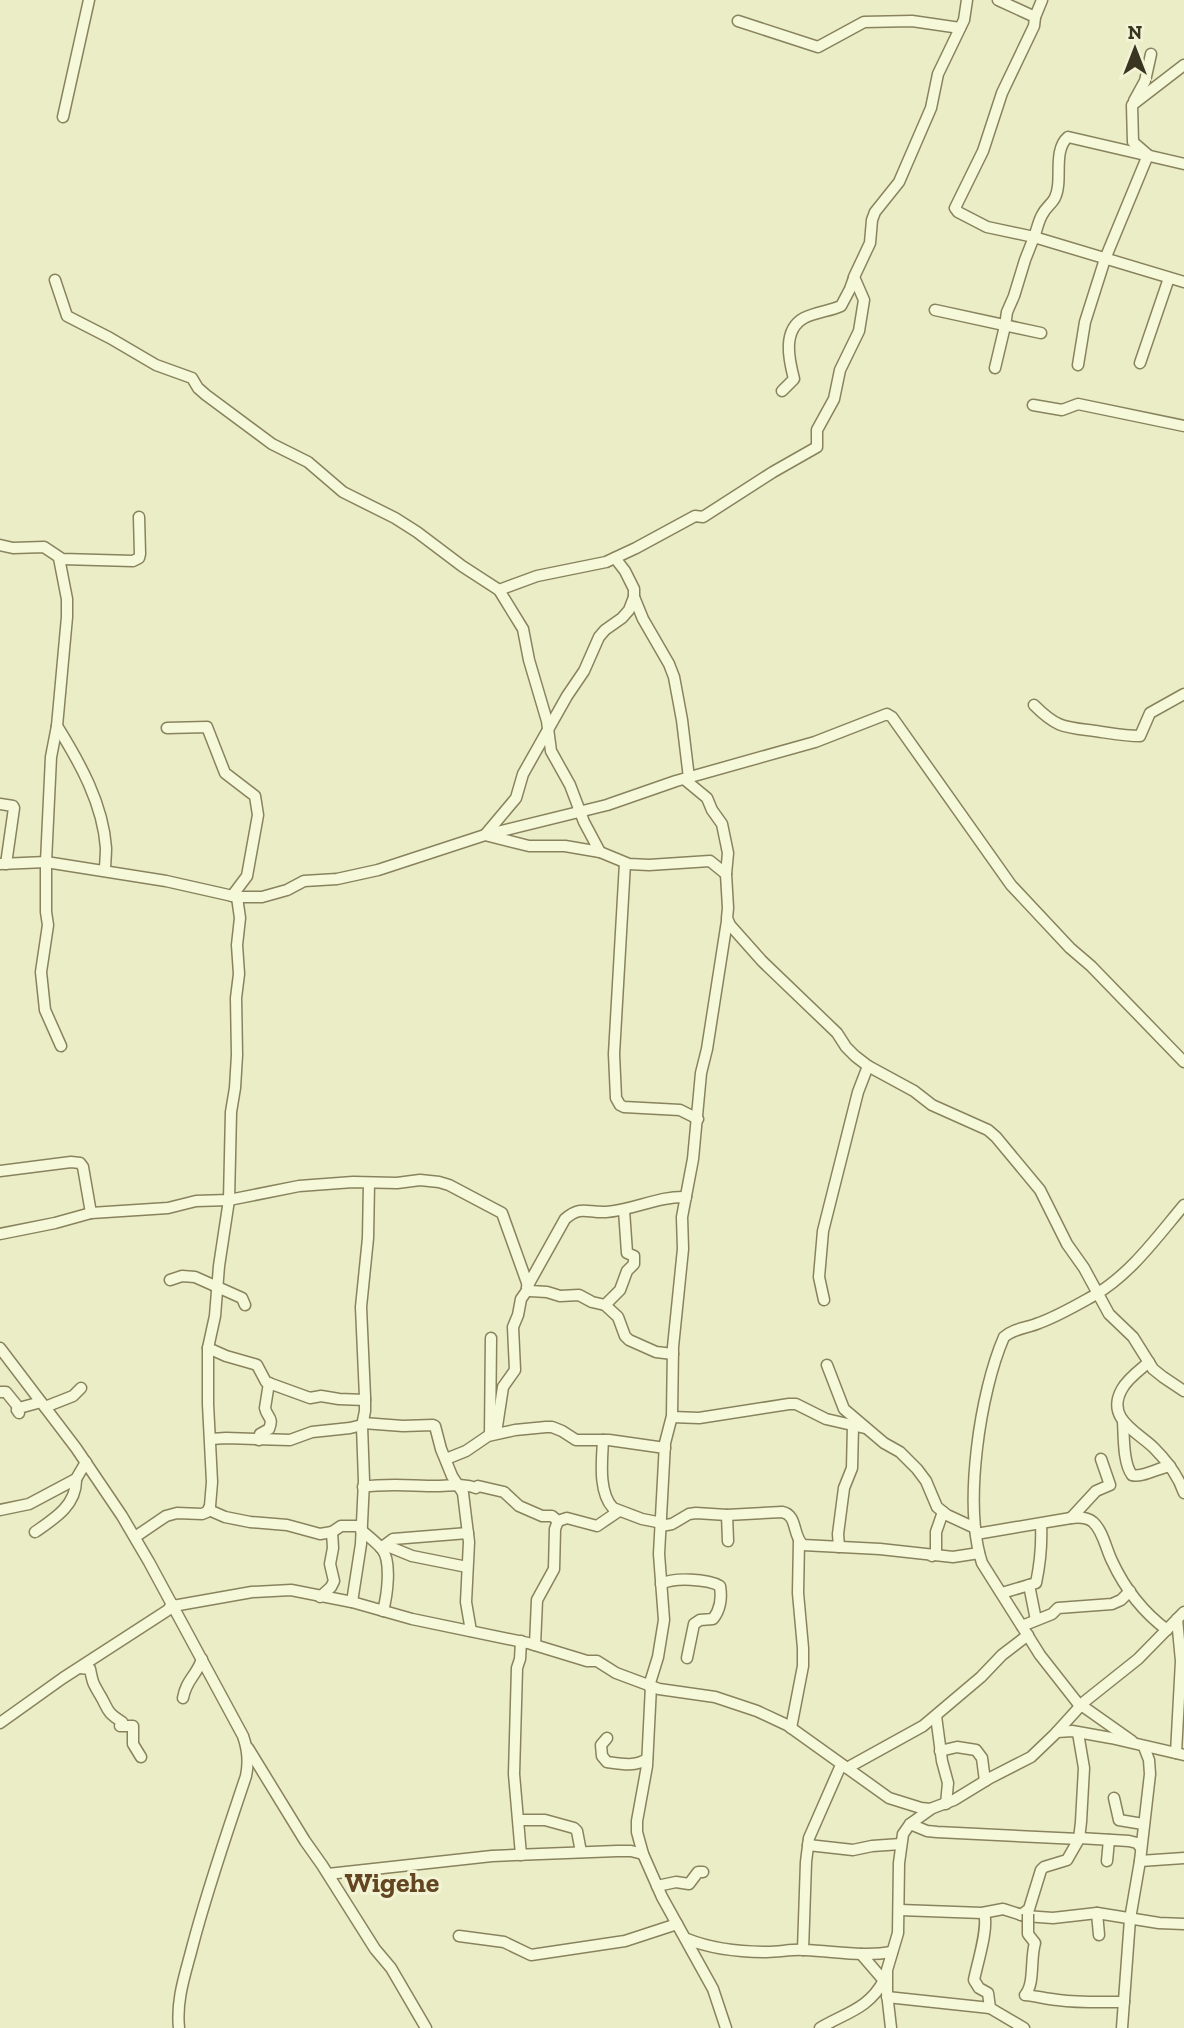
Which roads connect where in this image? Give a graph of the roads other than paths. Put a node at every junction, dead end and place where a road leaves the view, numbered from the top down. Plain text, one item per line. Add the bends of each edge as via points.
1 (89, 0) edge
2 (967, 0) edge
3 (998, 0) edge
4 (1042, 0) edge
5 (1035, 17) junction
6 (738, 20) dead end
7 (960, 28) junction
8 (1151, 54) dead end
9 (1184, 65) edge
10 (1132, 105) junction
11 (63, 117) dead end
12 (1148, 155) junction
13 (1184, 164) edge
14 (1034, 237) junction
15 (1105, 259) junction
16 (854, 277) junction
17 (1169, 278) junction
18 (55, 280) dead end
19 (1184, 282) edge
20 (935, 310) dead end
21 (1006, 326) junction
22 (1041, 333) dead end
23 (1140, 363) dead end
24 (1078, 365) dead end
25 (995, 368) dead end
26 (782, 391) dead end
27 (1033, 405) dead end
28 (1184, 426) edge
29 (139, 517) dead end
30 (0, 545) edge
31 (59, 558) junction
32 (615, 558) junction
33 (499, 590) junction
34 (635, 597) junction
35 (1184, 694) edge
36 (1034, 705) dead end
37 (57, 726) junction
38 (167, 728) dead end
39 (548, 731) junction
40 (687, 778) junction
41 (0, 804) edge
42 (580, 812) junction
43 (485, 835) junction
44 (600, 852) junction
45 (46, 862) junction
46 (625, 863) junction
47 (3, 864) edge
48 (105, 870) junction
49 (726, 874) junction
50 (235, 897) junction
51 (727, 921) junction
52 (61, 1046) dead end
53 (1184, 1062) edge
54 (868, 1066) junction
55 (698, 1119) junction
56 (0, 1171) edge
57 (369, 1183) junction
58 (686, 1197) junction
59 (229, 1200) junction
60 (1184, 1205) edge
61 (624, 1210) junction
62 (92, 1213) junction
63 (0, 1234) edge
64 (170, 1280) dead end
65 (219, 1288) junction
66 (527, 1288) junction
67 (1097, 1294) junction
68 (824, 1300) dead end
69 (605, 1304) junction
70 (245, 1305) dead end
71 (491, 1339) dead end
72 (0, 1348) edge
73 (208, 1348) junction
74 (673, 1354) junction
75 (1149, 1362) junction
76 (827, 1365) dead end
77 (269, 1384) junction
78 (81, 1388) dead end
79 (1184, 1391) edge
80 (0, 1392) edge
81 (365, 1400) junction
82 (43, 1404) junction
83 (671, 1417) junction
84 (1123, 1421) junction
85 (362, 1424) junction
86 (853, 1426) junction
87 (867, 1429) junction
88 (493, 1434) junction
89 (211, 1439) junction
90 (259, 1440) junction
91 (603, 1440) junction
92 (665, 1448) junction
93 (446, 1459) junction
94 (1101, 1459) dead end
95 (86, 1462) junction
96 (1170, 1466) junction
97 (76, 1479) junction
98 (458, 1485) junction
99 (363, 1487) junction
100 (1184, 1493) edge
101 (0, 1510) edge
102 (209, 1510) junction
103 (619, 1511) junction
104 (943, 1512) junction
105 (727, 1515) junction
106 (1072, 1518) junction
107 (558, 1521) junction
108 (1041, 1524) junction
109 (662, 1525) junction
110 (361, 1528) junction
111 (976, 1531) junction
112 (35, 1532) dead end
113 (332, 1532) junction
114 (468, 1533) junction
115 (135, 1537) junction
116 (728, 1541) dead end
117 (799, 1541) junction
118 (839, 1546) junction
119 (383, 1547) junction
120 (979, 1553) junction
121 (932, 1556) junction
122 (467, 1567) junction
123 (661, 1584) junction
124 (1029, 1585) junction
125 (1130, 1591) junction
126 (1002, 1593) junction
127 (320, 1597) junction
128 (352, 1602) junction
129 (173, 1605) junction
130 (383, 1611) junction
131 (1181, 1615) edge
132 (1037, 1620) junction
133 (1025, 1630) junction
134 (1167, 1630) junction
135 (471, 1631) junction
136 (521, 1641) junction
137 (535, 1645) junction
138 (687, 1658) dead end
139 (202, 1659) junction
140 (79, 1668) junction
141 (650, 1686) junction
142 (183, 1698) dead end
143 (1081, 1705) junction
144 (936, 1716) junction
145 (0, 1723) edge
146 (791, 1728) junction
147 (1057, 1732) junction
148 (1078, 1732) junction
149 (607, 1738) dead end
150 (247, 1746) junction
151 (1140, 1746) junction
152 (940, 1751) junction
153 (1162, 1751) junction
154 (1180, 1754) edge
155 (141, 1757) dead end
156 (647, 1759) junction
157 (1149, 1765) junction
158 (844, 1766) junction
159 (985, 1781) junction
160 (1114, 1798) dead end
161 (946, 1804) junction
162 (933, 1808) junction
163 (519, 1819) junction
164 (910, 1824) junction
165 (1143, 1824) junction
166 (1079, 1839) junction
167 (1109, 1840) junction
168 (901, 1844) junction
169 (808, 1845) junction
170 (1141, 1847) junction
171 (581, 1853) junction
172 (643, 1854) junction
173 (521, 1855) junction
174 (1184, 1858) edge
175 (1107, 1861) dead end
176 (1140, 1861) junction
177 (703, 1872) dead end
178 (328, 1874) junction
179 (657, 1886) junction
180 (900, 1910) junction
181 (1097, 1913) junction
182 (986, 1915) junction
183 (1026, 1917) junction
184 (1130, 1919) junction
185 (677, 1924) junction
186 (1184, 1924) edge
187 (1100, 1935) dead end
188 (460, 1936) dead end
189 (686, 1939) junction
190 (803, 1950) junction
191 (892, 1952) junction
192 (861, 1954) junction
193 (886, 1982) junction
194 (887, 1997) junction
195 (1124, 2002) junction
196 (990, 2008) junction
197 (1020, 2027) edge
198 (180, 2028) edge
199 (426, 2028) edge
200 (726, 2028) edge
201 (820, 2028) edge
202 (891, 2028) edge
203 (1122, 2028) edge

1 - 11 street
2 - 7 street
3 - 5 street
4 - 5 street
5 - 14 street via 983,151 955,208 988,227
6 - 7 street via 818,47 864,22 912,21
7 - 16 street via 938,74 931,108 899,182 875,212 870,243
8 - 10 street via 1145,81
9 - 10 street
10 - 12 street via 1133,142
12 - 13 street
12 - 14 street via 1066,138 1055,197 1042,213
12 - 15 street
14 - 15 street
14 - 21 street
15 - 17 street
15 - 24 street via 1085,322
16 - 26 street via 841,306 798,323 789,340 794,379
16 - 32 street via 864,300 859,331 838,376 834,399 817,430 817,447 705,516 695,516
17 - 19 street
17 - 23 street
18 - 33 street via 67,316 156,365 192,378 206,395 272,444 308,462 354,499 394,517
20 - 21 street
21 - 22 street
21 - 25 street
27 - 28 street via 1062,410 1078,404
29 - 31 street via 137,560
30 - 31 street via 44,547
31 - 37 street via 67,617
32 - 33 street
32 - 34 street via 631,580
33 - 39 street via 523,629
34 - 39 street via 622,618 599,636
34 - 40 street via 674,677
35 - 36 street via 1150,713 1140,736 1070,729 1048,719
37 - 45 street
37 - 48 street via 96,800 105,841
38 - 50 street via 207,727 225,773 255,796 258,815 247,876
39 - 42 street via 551,751
39 - 43 street via 523,774 516,799
40 - 42 street
40 - 49 street via 721,819 727,844
40 - 53 street via 815,742 890,715 1011,885
41 - 47 street via 14,808
42 - 43 street
42 - 44 street
43 - 44 street via 529,846
43 - 50 street via 378,870 304,881 268,896
44 - 46 street
45 - 47 street
45 - 48 street
45 - 52 street via 48,925 41,983 48,1019
46 - 49 street via 710,860
46 - 55 street via 614,1054 616,1098 624,1107 680,1110
48 - 50 street
49 - 51 street
50 - 59 street via 240,918 239,974
51 - 54 street
51 - 55 street via 701,1073
54 - 67 street via 996,1137 1040,1190
54 - 68 street via 823,1231 819,1277
55 - 58 street
56 - 62 street via 80,1163
57 - 59 street via 308,1185
57 - 66 street via 439,1182 500,1211
57 - 81 street via 361,1307
58 - 61 street
58 - 74 street
59 - 62 street
59 - 65 street
60 - 67 street via 1132,1265
61 - 66 street via 583,1210 565,1219
61 - 69 street via 627,1253 634,1256 634,1264 620,1290
62 - 63 street
64 - 65 street via 195,1277
65 - 70 street via 242,1298
65 - 73 street
66 - 69 street via 560,1296 579,1295
66 - 88 street via 513,1327 515,1370 503,1387
67 - 75 street
67 - 111 street via 1004,1336 981,1422
69 - 74 street via 618,1317 629,1340
71 - 88 street
72 - 82 street
73 - 77 street via 257,1365
73 - 89 street
74 - 83 street
75 - 79 street
75 - 84 street via 1122,1389 1118,1411
76 - 87 street via 844,1409
77 - 81 street via 310,1398
77 - 90 street via 265,1408 270,1426
78 - 82 street via 73,1396
80 - 82 street via 6,1392 19,1410
81 - 85 street
82 - 95 street
83 - 86 street via 699,1418 796,1404
83 - 92 street
84 - 96 street
84 - 96 street via 1126,1464 1132,1475
85 - 90 street via 290,1440
85 - 93 street via 433,1425
85 - 99 street
86 - 87 street
86 - 118 street via 852,1468 844,1488
87 - 104 street via 917,1469
88 - 91 street via 552,1427 576,1440
88 - 93 street
89 - 90 street
89 - 102 street
91 - 92 street
91 - 103 street via 604,1490 609,1504
92 - 109 street
93 - 98 street
94 - 106 street via 1110,1485 1096,1491
95 - 97 street
95 - 115 street
96 - 100 street
97 - 101 street via 29,1504
97 - 112 street via 76,1490 61,1514
98 - 99 street
98 - 107 street via 504,1492 519,1506
98 - 114 street
99 - 110 street
102 - 113 street via 250,1522
102 - 115 street via 166,1516
103 - 107 street via 597,1526 567,1518
103 - 109 street
104 - 111 street
104 - 121 street
105 - 109 street via 689,1514
105 - 116 street
105 - 117 street via 787,1513
106 - 108 street
106 - 125 street via 1094,1523
107 - 137 street via 554,1569 537,1600
108 - 111 street
108 - 124 street via 1037,1582
109 - 123 street
110 - 113 street via 341,1527
110 - 119 street
110 - 128 street
111 - 120 street
113 - 127 street via 334,1581
114 - 119 street via 393,1539
114 - 122 street
115 - 129 street
117 - 118 street
117 - 146 street via 803,1666
118 - 121 street
119 - 122 street
119 - 130 street via 387,1582
120 - 121 street
120 - 126 street
122 - 135 street
123 - 138 street via 686,1580 720,1586 717,1614 694,1624
123 - 141 street via 664,1620
124 - 126 street
124 - 132 street
125 - 132 street via 1112,1604 1058,1608
125 - 134 street
126 - 133 street
127 - 128 street
127 - 129 street via 273,1590
128 - 130 street
129 - 139 street
129 - 140 street
130 - 135 street
131 - 134 street
131 - 154 street
132 - 133 street
133 - 143 street
133 - 144 street via 989,1670
134 - 143 street
135 - 136 street
136 - 137 street
136 - 163 street via 514,1740
137 - 141 street via 597,1661
139 - 142 street
139 - 150 street
140 - 145 street
140 - 155 street via 90,1669 108,1714 122,1721 120,1726 133,1726 133,1744
141 - 146 street via 743,1705
141 - 156 street
143 - 147 street
143 - 151 street
144 - 152 street
144 - 158 street via 888,1747
146 - 158 street
147 - 148 street
147 - 159 street via 1031,1757
148 - 151 street
148 - 166 street via 1084,1777
149 - 156 street via 601,1745 607,1762 622,1765
150 - 178 street
150 - 198 street via 246,1776 183,1979 178,2003
151 - 153 street
151 - 157 street
152 - 159 street via 957,1747 976,1750 982,1758
152 - 161 street via 948,1783
153 - 154 street
153 - 157 street
156 - 172 street via 637,1821
157 - 165 street
158 - 162 street via 889,1798
158 - 169 street
159 - 161 street
160 - 165 street via 1119,1819
161 - 162 street
162 - 164 street
163 - 171 street via 575,1828
163 - 173 street
164 - 166 street via 937,1832
164 - 168 street
165 - 170 street
166 - 167 street
166 - 183 street via 1067,1860 1041,1870
167 - 170 street
167 - 175 street
168 - 169 street via 853,1850
168 - 180 street
169 - 190 street
170 - 176 street
171 - 172 street
171 - 173 street
172 - 179 street
173 - 178 street
174 - 176 street
176 - 184 street
177 - 179 street via 690,1884
178 - 199 street
179 - 185 street
180 - 182 street
180 - 191 street
181 - 183 street
181 - 184 street
181 - 187 street
182 - 183 street via 1003,1909
182 - 196 street via 974,1980 988,1993
183 - 195 street via 1028,1934 1035,1943 1025,1995
184 - 186 street
184 - 195 street
185 - 188 street via 625,1941 531,1955 504,1942
185 - 189 street
189 - 190 street via 728,1950
189 - 200 street via 713,1989
190 - 192 street
191 - 192 street
191 - 193 street
192 - 193 street
193 - 194 street
193 - 201 street via 866,2003
194 - 196 street
194 - 202 street
195 - 203 street
196 - 197 street

